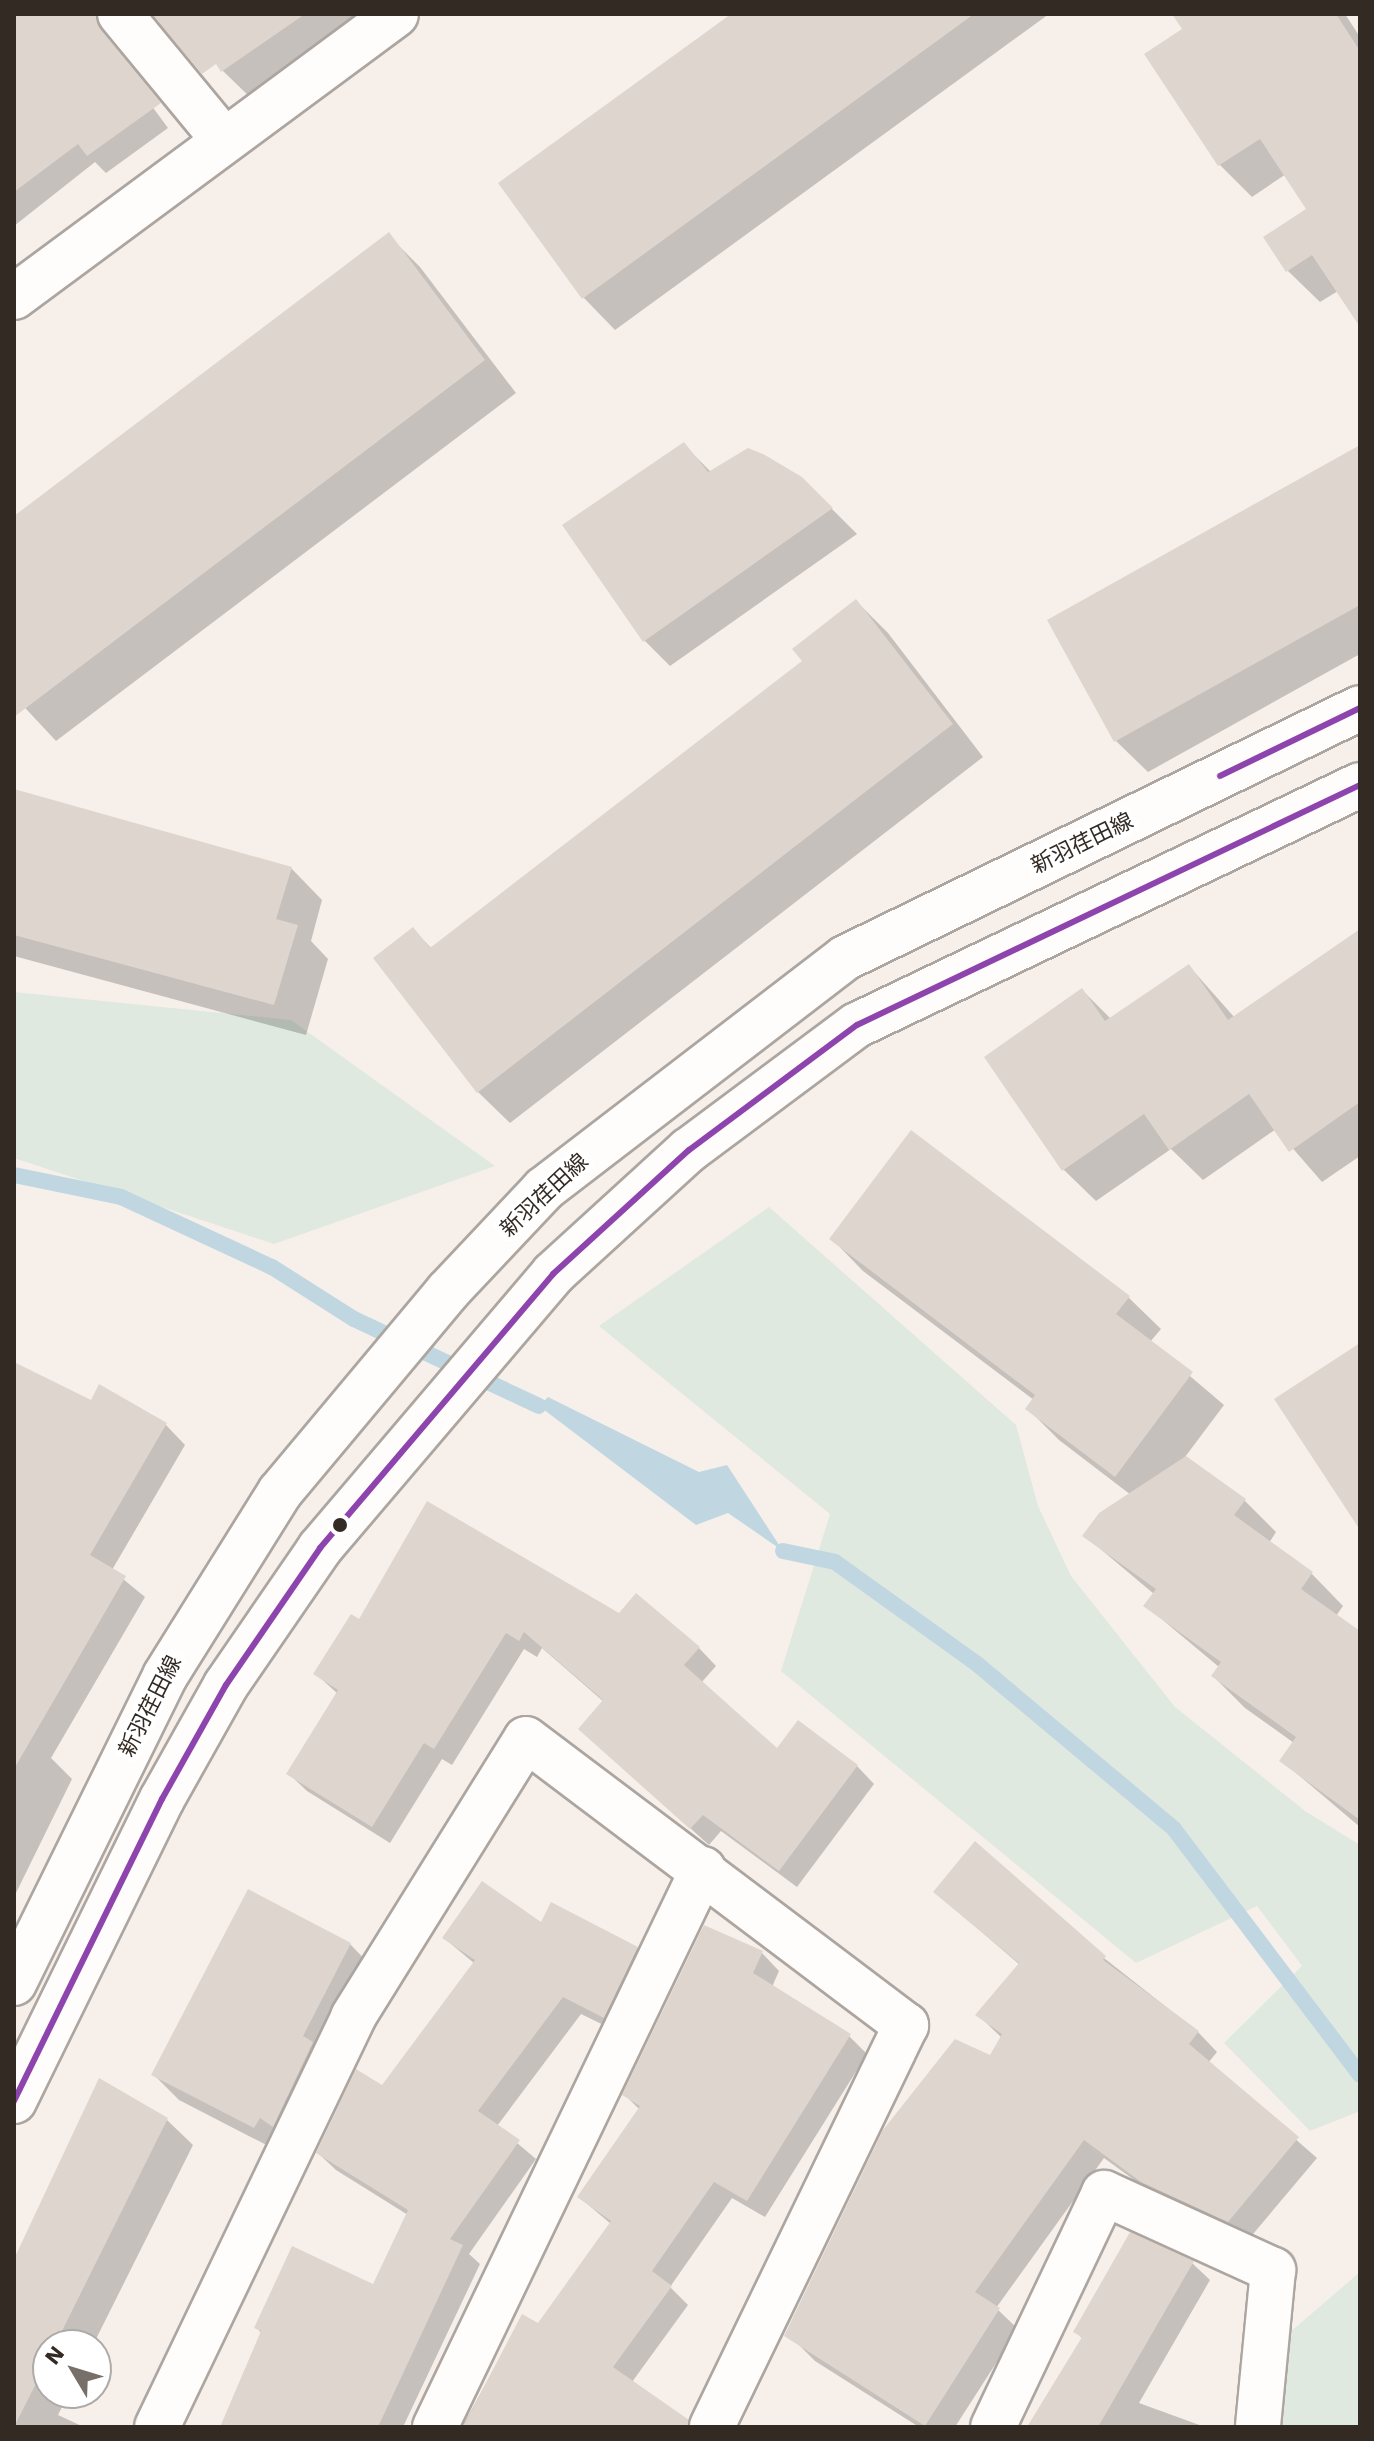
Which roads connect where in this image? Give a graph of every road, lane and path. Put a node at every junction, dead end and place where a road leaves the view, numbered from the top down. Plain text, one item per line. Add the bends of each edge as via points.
1 (120, 14) edge
2 (396, 14) edge
3 (223, 139) junction
4 (14, 297) edge
5 (1360, 708) edge
6 (1360, 785) edge
7 (703, 1869) junction
8 (14, 1983) edge
9 (14, 2101) edge
10 (157, 2427) edge
11 (435, 2427) edge
12 (712, 2427) edge
13 (993, 2427) edge
14 (1258, 2427) edge

1 - 3 street
2 - 3 street
3 - 4 street
5 - 8 street, 新羽荏田線 via 845,958 544,1189 448,1291 280,1492 165,1676
6 - 9 street via 857,1025 689,1150 506,1324 320,1548 226,1685 162,1799
7 - 10 street via 526,1739 353,2017
7 - 11 street
7 - 12 street via 906,2025
13 - 14 street via 1104,2193 1273,2270

